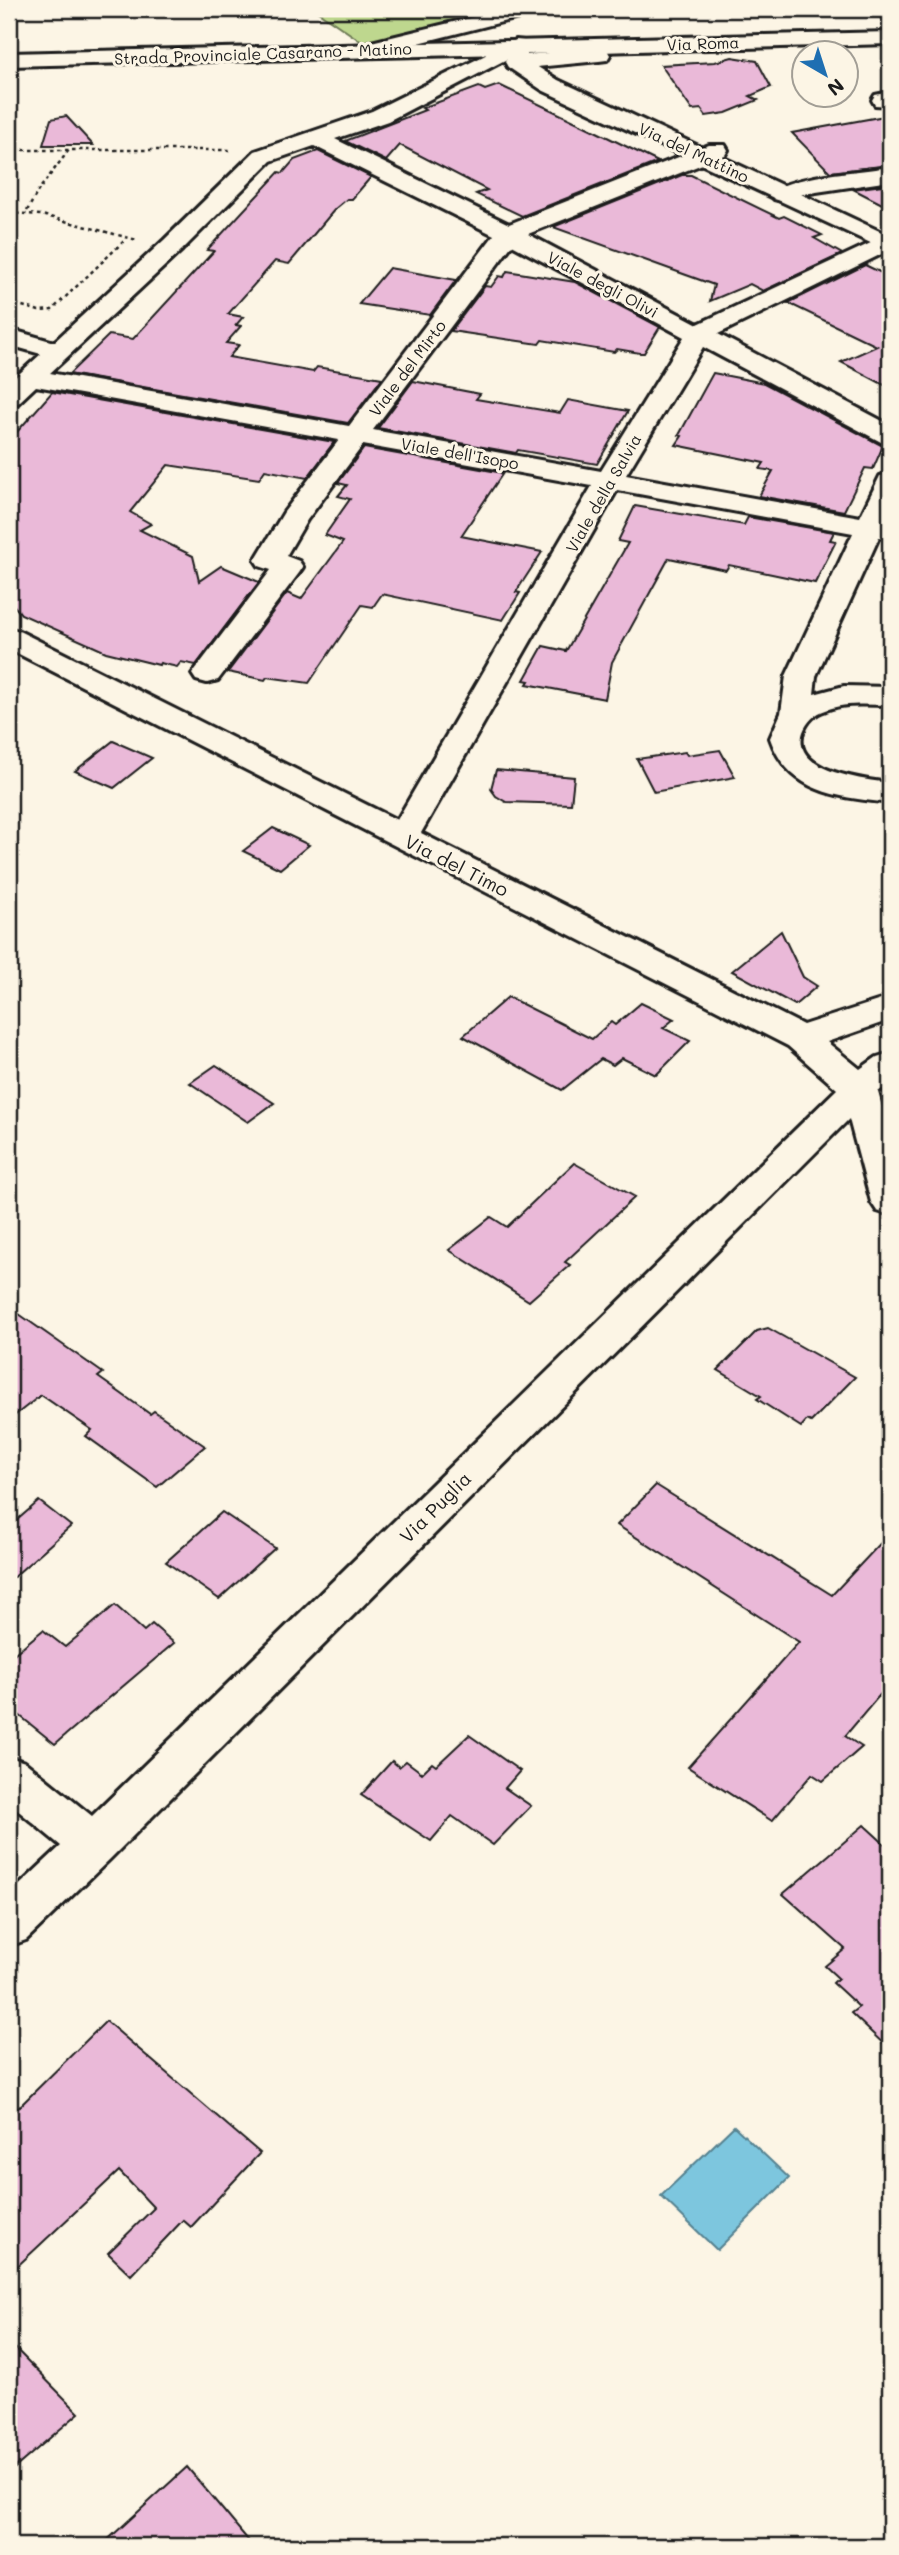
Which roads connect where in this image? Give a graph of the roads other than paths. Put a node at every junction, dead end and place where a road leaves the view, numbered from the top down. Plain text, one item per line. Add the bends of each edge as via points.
1 (531, 9) edge
2 (486, 20) junction
3 (890, 38) edge
4 (446, 39) junction
5 (630, 45) junction
6 (511, 51) junction
7 (599, 55) junction
8 (9, 60) edge
9 (314, 137) junction
10 (709, 153) junction
11 (890, 174) edge
12 (790, 191) junction
13 (508, 233) junction
14 (889, 240) edge
15 (698, 334) junction
16 (9, 337) edge
17 (59, 351) junction
18 (30, 377) junction
19 (9, 397) edge
20 (356, 435) junction
21 (890, 436) edge
22 (610, 479) junction
23 (890, 482) edge
24 (881, 529) edge
25 (9, 637) edge
26 (45, 655) junction
27 (9, 659) edge
28 (207, 674) dead end
29 (890, 696) edge
30 (796, 713) junction
31 (890, 793) edge
32 (403, 837) junction
33 (890, 1008) edge
34 (800, 1038) junction
35 (875, 1076) edge
36 (890, 1202) edge
37 (9, 1776) edge
38 (94, 1845) junction
39 (9, 1925) edge

1 - 2 street
2 - 4 street
2 - 6 street via 486,34
3 - 5 street, Via Roma
4 - 6 street, Strada Provinciale Casarano - Matino
4 - 8 street, Strada Provinciale Casarano - Matino via 371,50
5 - 6 street, Via Roma
5 - 7 street
6 - 7 street
6 - 9 street via 380,116
6 - 10 street, Via del Mattino via 550,85
7 - 10 street, Via del Mattino via 581,65 579,74 589,85
9 - 13 street, Viale degli Olivi
9 - 17 street via 263,156
10 - 12 street, Via del Mattino
10 - 13 street
11 - 12 street
12 - 14 street, Via del Mattino
13 - 15 street, Viale degli Olivi
13 - 20 street, Viale del Mirto
14 - 15 street
15 - 21 street, Viale degli Olivi
15 - 22 street, Viale della Salvia
16 - 17 street
17 - 18 street
18 - 19 street
18 - 20 street, Viale dell'Isopo
20 - 22 street, Viale dell'Isopo
20 - 28 street, Viale del Mirto via 269,560 289,567
22 - 24 street, Viale dell'Isopo
22 - 32 street, Viale della Salvia
23 - 24 street
24 - 30 street via 801,676
25 - 26 street, Via del Timo
26 - 27 street
26 - 32 street, Via del Timo
29 - 30 street via 837,695
30 - 31 street via 786,728 785,744 793,761 810,776 834,787
32 - 34 street, Via del Timo
33 - 34 street
34 - 35 street, Via del Timo
35 - 36 street
35 - 38 street, Via Puglia
37 - 38 street
38 - 39 street, Via Puglia

